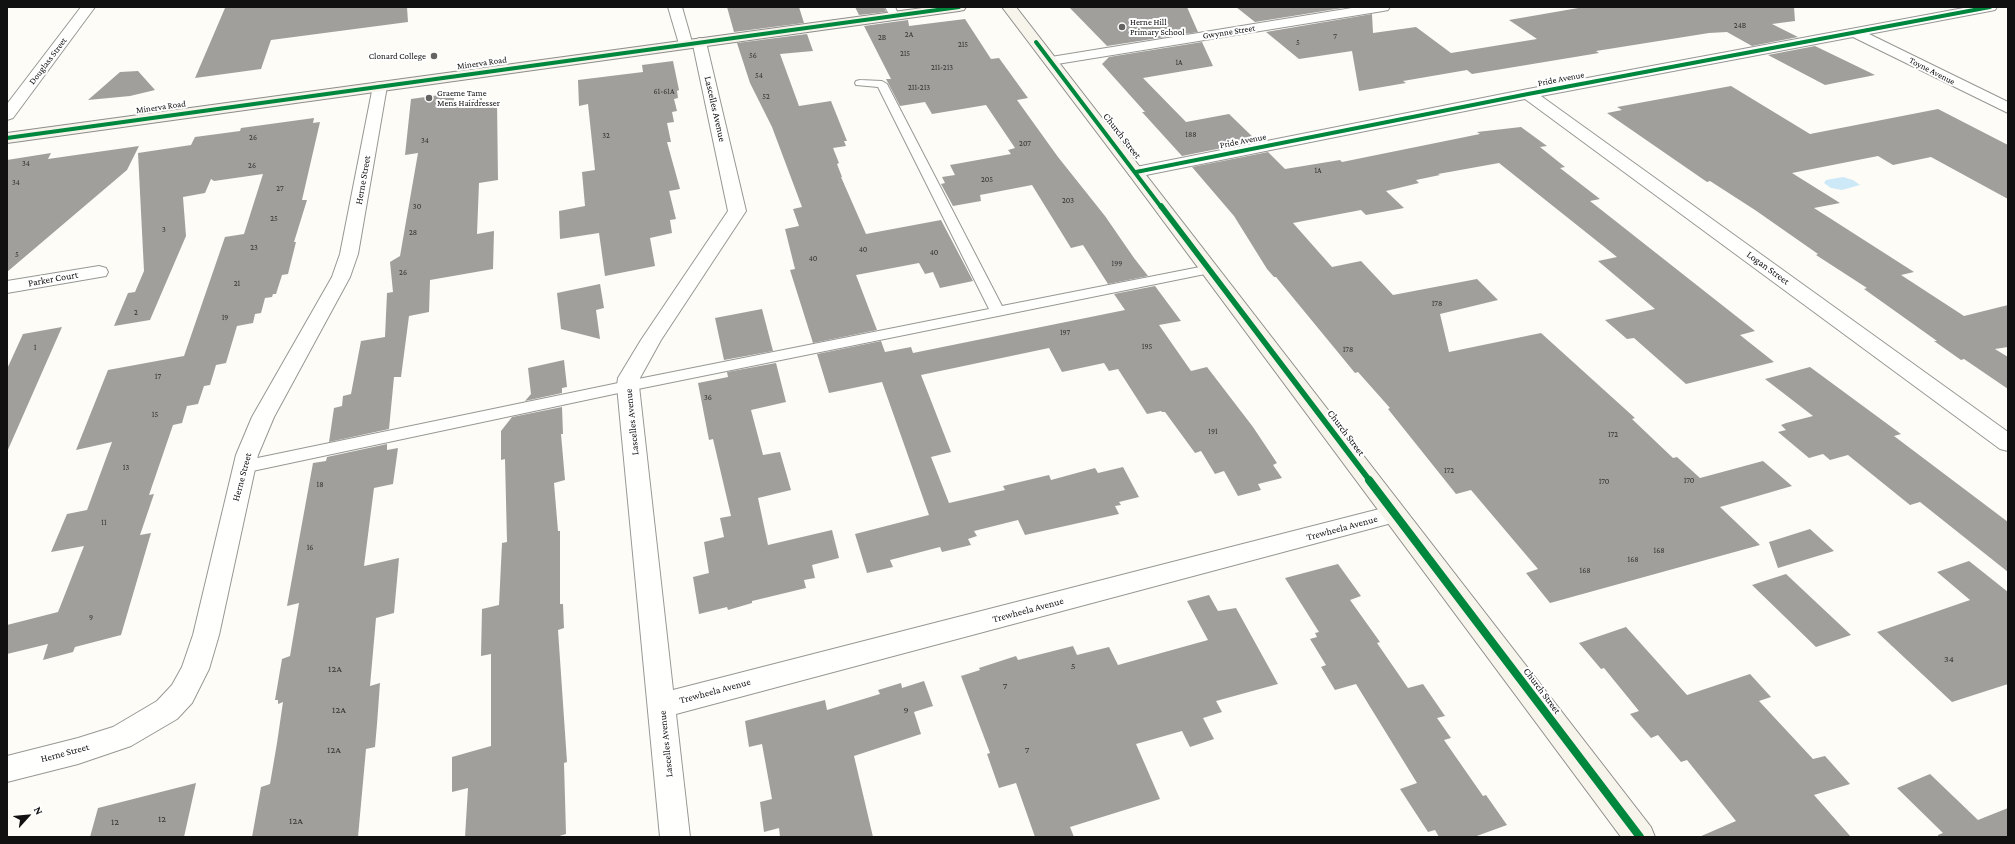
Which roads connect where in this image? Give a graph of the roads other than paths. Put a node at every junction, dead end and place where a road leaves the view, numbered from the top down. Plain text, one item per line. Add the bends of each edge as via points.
1 (88, 7) edge
2 (675, 7) edge
3 (959, 7) edge
4 (1009, 7) edge
5 (1383, 7) edge
6 (1990, 7) edge
7 (892, 11) edge
8 (1856, 33) junction
9 (693, 43) junction
10 (1051, 61) junction
11 (860, 83) dead end
12 (380, 86) junction
13 (1528, 94) junction
14 (2008, 108) edge
15 (7, 115) edge
16 (7, 138) edge
17 (1136, 172) junction
18 (1210, 269) junction
19 (100, 272) dead end
20 (7, 287) edge
21 (998, 312) junction
22 (628, 386) junction
23 (2008, 443) edge
24 (243, 467) junction
25 (1395, 514) junction
26 (662, 705) junction
27 (7, 768) edge
28 (676, 837) edge
29 (1640, 837) edge

1 - 15 street, Douglass Street
2 - 9 street, Lascelles Avenue
3 - 7 street, Minerva Road
4 - 10 street, Church Street
5 - 10 street, Gwynne Street
6 - 8 street, Pride Avenue
7 - 9 street, Minerva Road
8 - 13 street, Pride Avenue
8 - 14 street, Toyne Avenue
9 - 12 street, Minerva Road
9 - 22 street, Lascelles Avenue via 738,211 651,340 629,378
10 - 17 street, Church Street
11 - 21 lane via 882,84
12 - 16 street, Minerva Road
12 - 24 street, Herne Street via 349,254 340,277 263,417
13 - 17 street, Pride Avenue
13 - 23 street, Logan Street
17 - 18 street, Church Street
18 - 21 lane
18 - 25 street, Church Street
19 - 20 street, Parker Court
21 - 22 lane
22 - 24 lane
22 - 26 street, Lascelles Avenue
24 - 27 street, Herne Street via 206,635 196,668 182,694 168,710 121,737 78,751
25 - 26 street, Trewheela Avenue
25 - 29 street, Church Street
26 - 28 street, Lascelles Avenue

